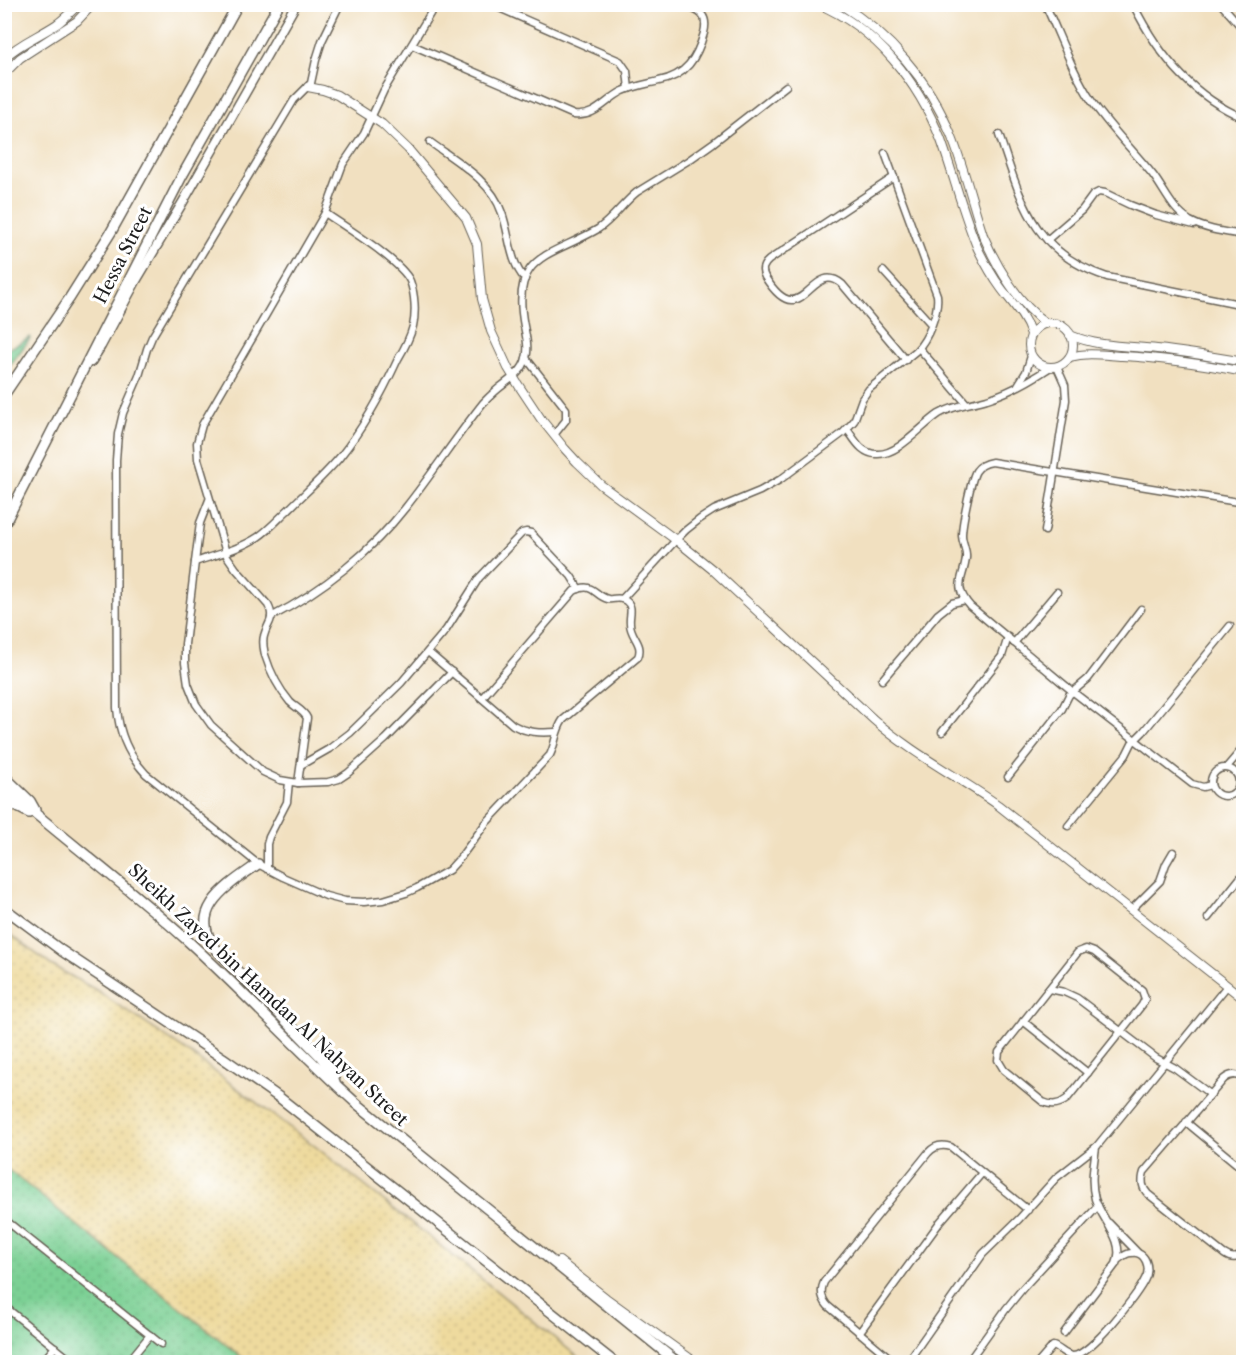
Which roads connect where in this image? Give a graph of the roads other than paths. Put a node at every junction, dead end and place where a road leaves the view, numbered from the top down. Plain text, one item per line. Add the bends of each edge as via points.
1 (79, 4) edge
2 (93, 4) edge
3 (238, 4) edge
4 (279, 4) edge
5 (296, 4) edge
6 (340, 4) edge
7 (436, 4) edge
8 (490, 4) edge
9 (682, 4) edge
10 (818, 4) edge
11 (840, 4) edge
12 (1045, 4) edge
13 (1133, 4) edge
14 (1221, 4) edge
15 (1244, 30) edge
16 (412, 45) junction
17 (4, 58) edge
18 (4, 74) edge
19 (786, 86) dead end
20 (308, 87) junction
21 (629, 89) junction
22 (372, 117) junction
23 (1244, 118) edge
24 (999, 135) dead end
25 (430, 142) dead end
26 (885, 153) dead end
27 (894, 177) junction
28 (325, 213) junction
29 (1199, 225) junction
30 (1244, 236) edge
31 (1047, 240) junction
32 (883, 271) dead end
33 (525, 279) junction
34 (1244, 305) edge
35 (1046, 323) junction
36 (932, 324) junction
37 (1031, 334) junction
38 (1070, 335) junction
39 (920, 348) junction
40 (1031, 356) junction
41 (1070, 357) junction
42 (526, 358) junction
43 (906, 360) junction
44 (1244, 362) edge
45 (1053, 367) junction
46 (82, 371) junction
47 (1244, 372) edge
48 (514, 377) junction
49 (1018, 385) junction
50 (4, 395) edge
51 (966, 404) junction
52 (847, 429) junction
53 (554, 435) junction
54 (1054, 471) junction
55 (209, 500) junction
56 (1244, 503) edge
57 (4, 525) edge
58 (1045, 531) dead end
59 (676, 540) junction
60 (225, 551) junction
61 (195, 562) junction
62 (579, 589) junction
63 (1057, 592) dead end
64 (622, 599) junction
65 (965, 600) junction
66 (1141, 609) dead end
67 (271, 617) junction
68 (1230, 626) dead end
69 (1008, 638) junction
70 (1014, 643) junction
71 (428, 652) junction
72 (452, 672) junction
73 (882, 680) dead end
74 (1072, 691) junction
75 (482, 698) junction
76 (556, 732) junction
77 (942, 732) dead end
78 (1135, 741) junction
79 (1244, 747) edge
80 (301, 765) junction
81 (1227, 768) junction
82 (4, 776) edge
83 (1008, 777) dead end
84 (289, 782) junction
85 (298, 783) junction
86 (1211, 785) junction
87 (4, 787) edge
88 (1241, 787) edge
89 (4, 800) edge
90 (37, 815) junction
91 (1068, 826) dead end
92 (1173, 852) dead end
93 (258, 864) junction
94 (267, 869) junction
95 (1244, 873) edge
96 (4, 908) edge
97 (1131, 910) junction
98 (1208, 918) dead end
99 (1227, 986) junction
100 (1049, 989) junction
101 (1243, 999) edge
102 (1023, 1021) junction
103 (1121, 1031) junction
104 (1165, 1063) junction
105 (1088, 1073) junction
106 (1244, 1078) edge
107 (335, 1085) junction
108 (1210, 1094) junction
109 (1186, 1122) junction
110 (1096, 1146) junction
111 (1244, 1170) edge
112 (982, 1173) junction
113 (474, 1198) junction
114 (1098, 1206) junction
115 (1028, 1210) junction
116 (4, 1219) edge
117 (1105, 1220) junction
118 (1138, 1253) junction
119 (1244, 1254) edge
120 (1119, 1259) junction
121 (4, 1306) edge
122 (1064, 1332) dead end
123 (859, 1333) junction
124 (150, 1335) junction
125 (161, 1344) dead end
126 (55, 1347) junction
127 (1244, 1356) edge
128 (42, 1362) edge
129 (73, 1362) edge
130 (128, 1362) edge
131 (614, 1362) edge
132 (677, 1362) edge
133 (695, 1362) edge
134 (968, 1362) edge
135 (1039, 1362) edge
136 (1238, 1362) edge

1 - 17 street
2 - 18 street via 77,21 20,58
3 - 50 main road, Hessa Street via 111,232
4 - 46 main road, Hessa Street via 182,176
5 - 46 main road via 101,346
6 - 20 street via 322,41
7 - 16 street
8 - 21 street via 620,61 627,71
9 - 21 street via 700,12 705,20 695,57 683,71 668,79
10 - 37 street via 875,41 910,82 940,140 978,249
11 - 35 street via 894,46 926,87 951,134 989,249 1026,306
12 - 29 street via 1096,108 1177,210
13 - 23 street via 1157,45 1185,78 1216,105
14 - 15 street
16 - 21 street via 574,115 592,113
16 - 22 street
19 - 33 street via 705,149 637,192 598,229 541,257
20 - 22 street via 337,95
20 - 93 street via 294,100 152,337 123,413 116,451 117,708 121,733 131,756 146,774
22 - 28 street via 343,164
22 - 48 street via 408,149 471,226 479,253 487,320
24 - 31 street via 1025,207
25 - 33 street via 476,175 493,196 502,213 515,264
26 - 27 street
27 - 36 street via 936,295
27 - 43 street via 766,262 763,270 781,296 792,300 825,278 837,280
28 - 55 street via 202,425 197,451
28 - 60 street via 404,271 413,292 413,326 378,400 340,457 264,533
29 - 30 street
29 - 31 street via 1156,215 1099,192
31 - 34 street via 1080,267 1107,277
32 - 36 street
33 - 42 street via 521,306
35 - 37 street
35 - 38 street via 1064,327
36 - 39 street
37 - 40 street
38 - 41 street
38 - 44 street via 1096,344
39 - 43 street
39 - 51 street
40 - 45 street via 1039,364
40 - 49 street
41 - 45 street
41 - 47 street via 1129,356
42 - 48 street
42 - 53 street via 566,409 566,420
43 - 52 street via 869,389
45 - 49 street
45 - 54 street via 1063,378 1066,393
46 - 57 main road, Hessa Street
48 - 53 street
48 - 67 street via 483,404 406,507 375,541 320,588
49 - 51 street
51 - 52 street via 938,415 900,445 880,454 861,448
52 - 59 street via 781,479 714,510
53 - 59 street via 589,474
54 - 56 street
54 - 58 street
54 - 65 street via 997,462 977,470 962,533 966,557 960,585
55 - 60 street
55 - 61 street via 200,523
59 - 64 street
59 - 97 street via 885,729 998,806
60 - 61 street
60 - 67 street via 232,565 268,605
61 - 84 street via 185,653 188,684 194,699 211,725 255,767
62 - 64 street via 591,589 607,599
62 - 71 street via 531,533 524,532 478,578 450,625
62 - 75 street
63 - 70 street
64 - 76 street via 630,607 630,625 640,647 639,655 566,716
65 - 69 street
65 - 73 street via 952,603 938,614
66 - 74 street via 1084,684
67 - 80 street via 263,640 268,665 288,699 307,718
68 - 78 street
69 - 70 street
69 - 77 street via 1002,656
70 - 74 street
71 - 72 street
71 - 80 street via 355,728
72 - 75 street
72 - 85 street via 348,773 328,782
74 - 78 street
74 - 83 street
75 - 76 street via 524,730
76 - 94 street via 550,755 486,823 460,858 417,888 383,900 345,901
78 - 86 street via 1191,784
78 - 91 street
79 - 81 street
80 - 85 street
81 - 86 street via 1215,773
81 - 88 street via 1235,773
82 - 90 main road via 30,801
84 - 85 street
84 - 94 street via 287,802 267,844
86 - 88 street via 1224,796
87 - 90 main road, Sheikh Zayed bin Hamdan Al Nahyan Street
89 - 90 main road
90 - 107 main road, Sheikh Zayed bin Hamdan Al Nahyan Street via 189,942
92 - 97 street via 1160,880
93 - 94 street
93 - 107 main road via 215,898 207,914 207,934 217,950 321,1057
95 - 98 street
96 - 131 main road via 280,1098
97 - 99 street
99 - 101 street
99 - 104 street
100 - 102 street
100 - 103 street via 1077,998
100 - 103 street via 1078,952 1092,950 1144,993 1144,1002
102 - 105 street
102 - 105 street via 999,1052 999,1060 1004,1070 1043,1102 1053,1105 1067,1100
103 - 104 street
103 - 105 street
104 - 108 street
104 - 110 street
106 - 108 street via 1227,1077
107 - 113 main road, Sheikh Zayed bin Hamdan Al Nahyan Street
108 - 109 street
109 - 111 street
109 - 119 street via 1144,1173 1143,1188 1227,1256 1237,1258
110 - 114 street via 1092,1181
110 - 115 street via 1056,1178
112 - 115 street
112 - 123 street via 953,1205
112 - 123 street via 951,1147 942,1145 930,1150 824,1282 821,1294 825,1303
113 - 132 main road, Sheikh Zayed bin Hamdan Al Nahyan Street
113 - 133 street
114 - 117 street
114 - 134 street via 1019,1293
115 - 123 street via 977,1262 908,1359 891,1359
116 - 124 street
117 - 118 street
117 - 120 street via 1119,1246
118 - 120 street via 1128,1253
118 - 135 street via 1146,1262 1146,1278 1103,1334 1074,1356 1052,1347
120 - 122 street
121 - 126 street
124 - 125 street
124 - 130 street
126 - 128 street
126 - 129 street
127 - 136 street

